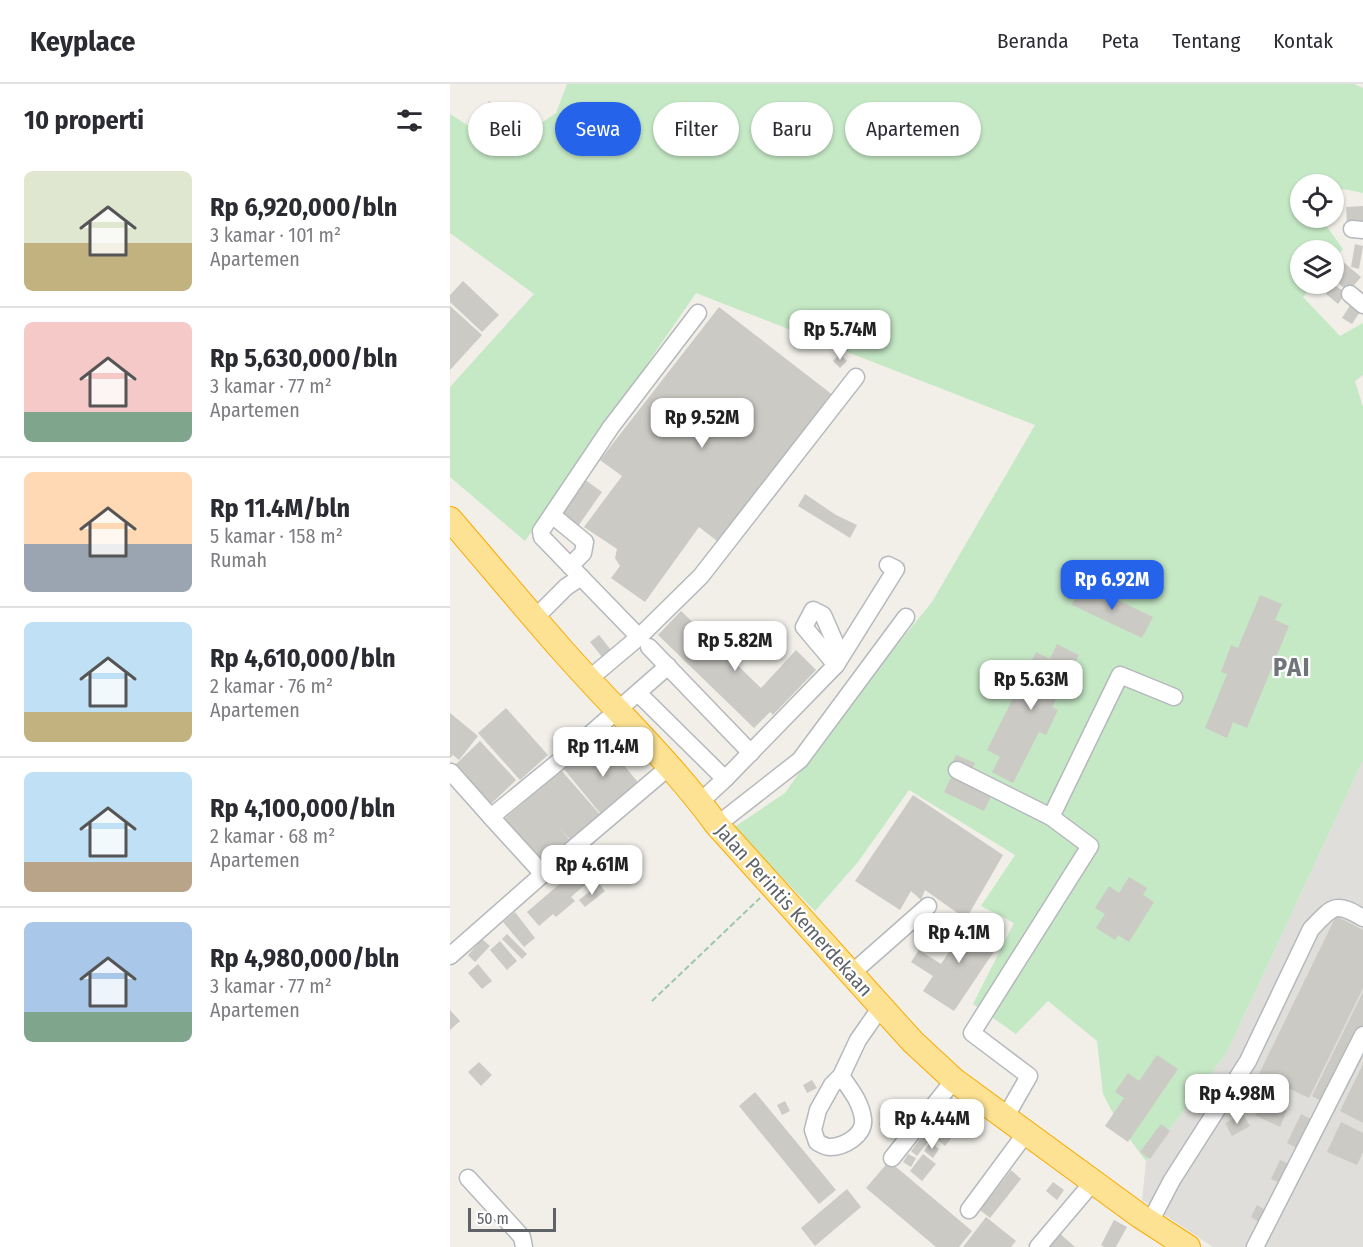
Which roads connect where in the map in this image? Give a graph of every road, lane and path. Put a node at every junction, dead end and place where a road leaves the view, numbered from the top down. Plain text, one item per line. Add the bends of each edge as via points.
1 (1350, 294) dead end
2 (1363, 305) edge
3 (698, 313) dead end
4 (856, 377) dead end
5 (552, 515) junction
6 (450, 519) edge
7 (888, 565) dead end
8 (576, 571) junction
9 (906, 617) dead end
10 (535, 618) junction
11 (644, 642) junction
12 (668, 666) junction
13 (590, 680) junction
14 (638, 693) junction
15 (1174, 697) dead end
16 (619, 710) junction
17 (751, 753) junction
18 (669, 767) junction
19 (957, 770) dead end
20 (451, 772) edge
21 (729, 775) junction
22 (700, 801) junction
23 (491, 817) junction
24 (1050, 817) junction
25 (717, 825) junction
26 (543, 874) junction
27 (772, 886) junction
28 (928, 906) dead end
29 (1363, 918) edge
30 (450, 956) edge
31 (852, 973) junction
32 (652, 1001) dead end
33 (881, 1007) junction
34 (1363, 1035) edge
35 (841, 1076) dead end
36 (954, 1080) junction
37 (1005, 1118) junction
38 (1026, 1133) junction
39 (892, 1158) dead end
40 (468, 1178) dead end
41 (1093, 1182) junction
42 (969, 1210) dead end
43 (1150, 1222) junction
44 (524, 1247) edge
45 (1038, 1247) edge
46 (1188, 1247) edge
47 (1255, 1247) edge

1 - 2 street
3 - 5 street via 610,427
4 - 11 street via 701,576
5 - 8 street via 542,537
5 - 8 street via 585,542
6 - 10 highway, Jalan Perintis Kemerdekaan
7 - 17 street via 896,569 839,660
8 - 10 street via 566,588
8 - 11 street
9 - 25 street via 800,760
10 - 13 highway, Jalan Perintis Kemerdekaan
11 - 12 street
11 - 13 street via 615,656
12 - 14 street
12 - 17 street
13 - 16 highway, Jalan Perintis Kemerdekaan
14 - 16 street
14 - 21 street
15 - 24 street via 1120,675
16 - 18 highway, Jalan Perintis Kemerdekaan
16 - 23 street
17 - 21 street
18 - 22 highway, Jalan Perintis Kemerdekaan
18 - 26 street
19 - 24 street
20 - 23 street
21 - 22 street
22 - 25 highway, Jalan Perintis Kemerdekaan
23 - 26 street
24 - 37 street via 1090,846 972,1033 1029,1076
25 - 27 highway, Jalan Perintis Kemerdekaan
26 - 30 street
27 - 31 highway, Jalan Perintis Kemerdekaan
27 - 32 path
28 - 31 street
29 - 43 street via 1338,907 1311,929 1248,1061 1172,1180
31 - 33 highway, Jalan Perintis Kemerdekaan
33 - 35 street via 858,1040
33 - 36 highway, Jalan Perintis Kemerdekaan
34 - 47 street
36 - 37 highway, Jalan Perintis Kemerdekaan
36 - 39 street
37 - 38 highway, Jalan Perintis Kemerdekaan
38 - 41 highway, Jalan Perintis Kemerdekaan
38 - 42 street
40 - 44 street via 522,1237
41 - 43 highway, Jalan Perintis Kemerdekaan
41 - 45 street
43 - 46 highway, Jalan Perintis Kemerdekaan

